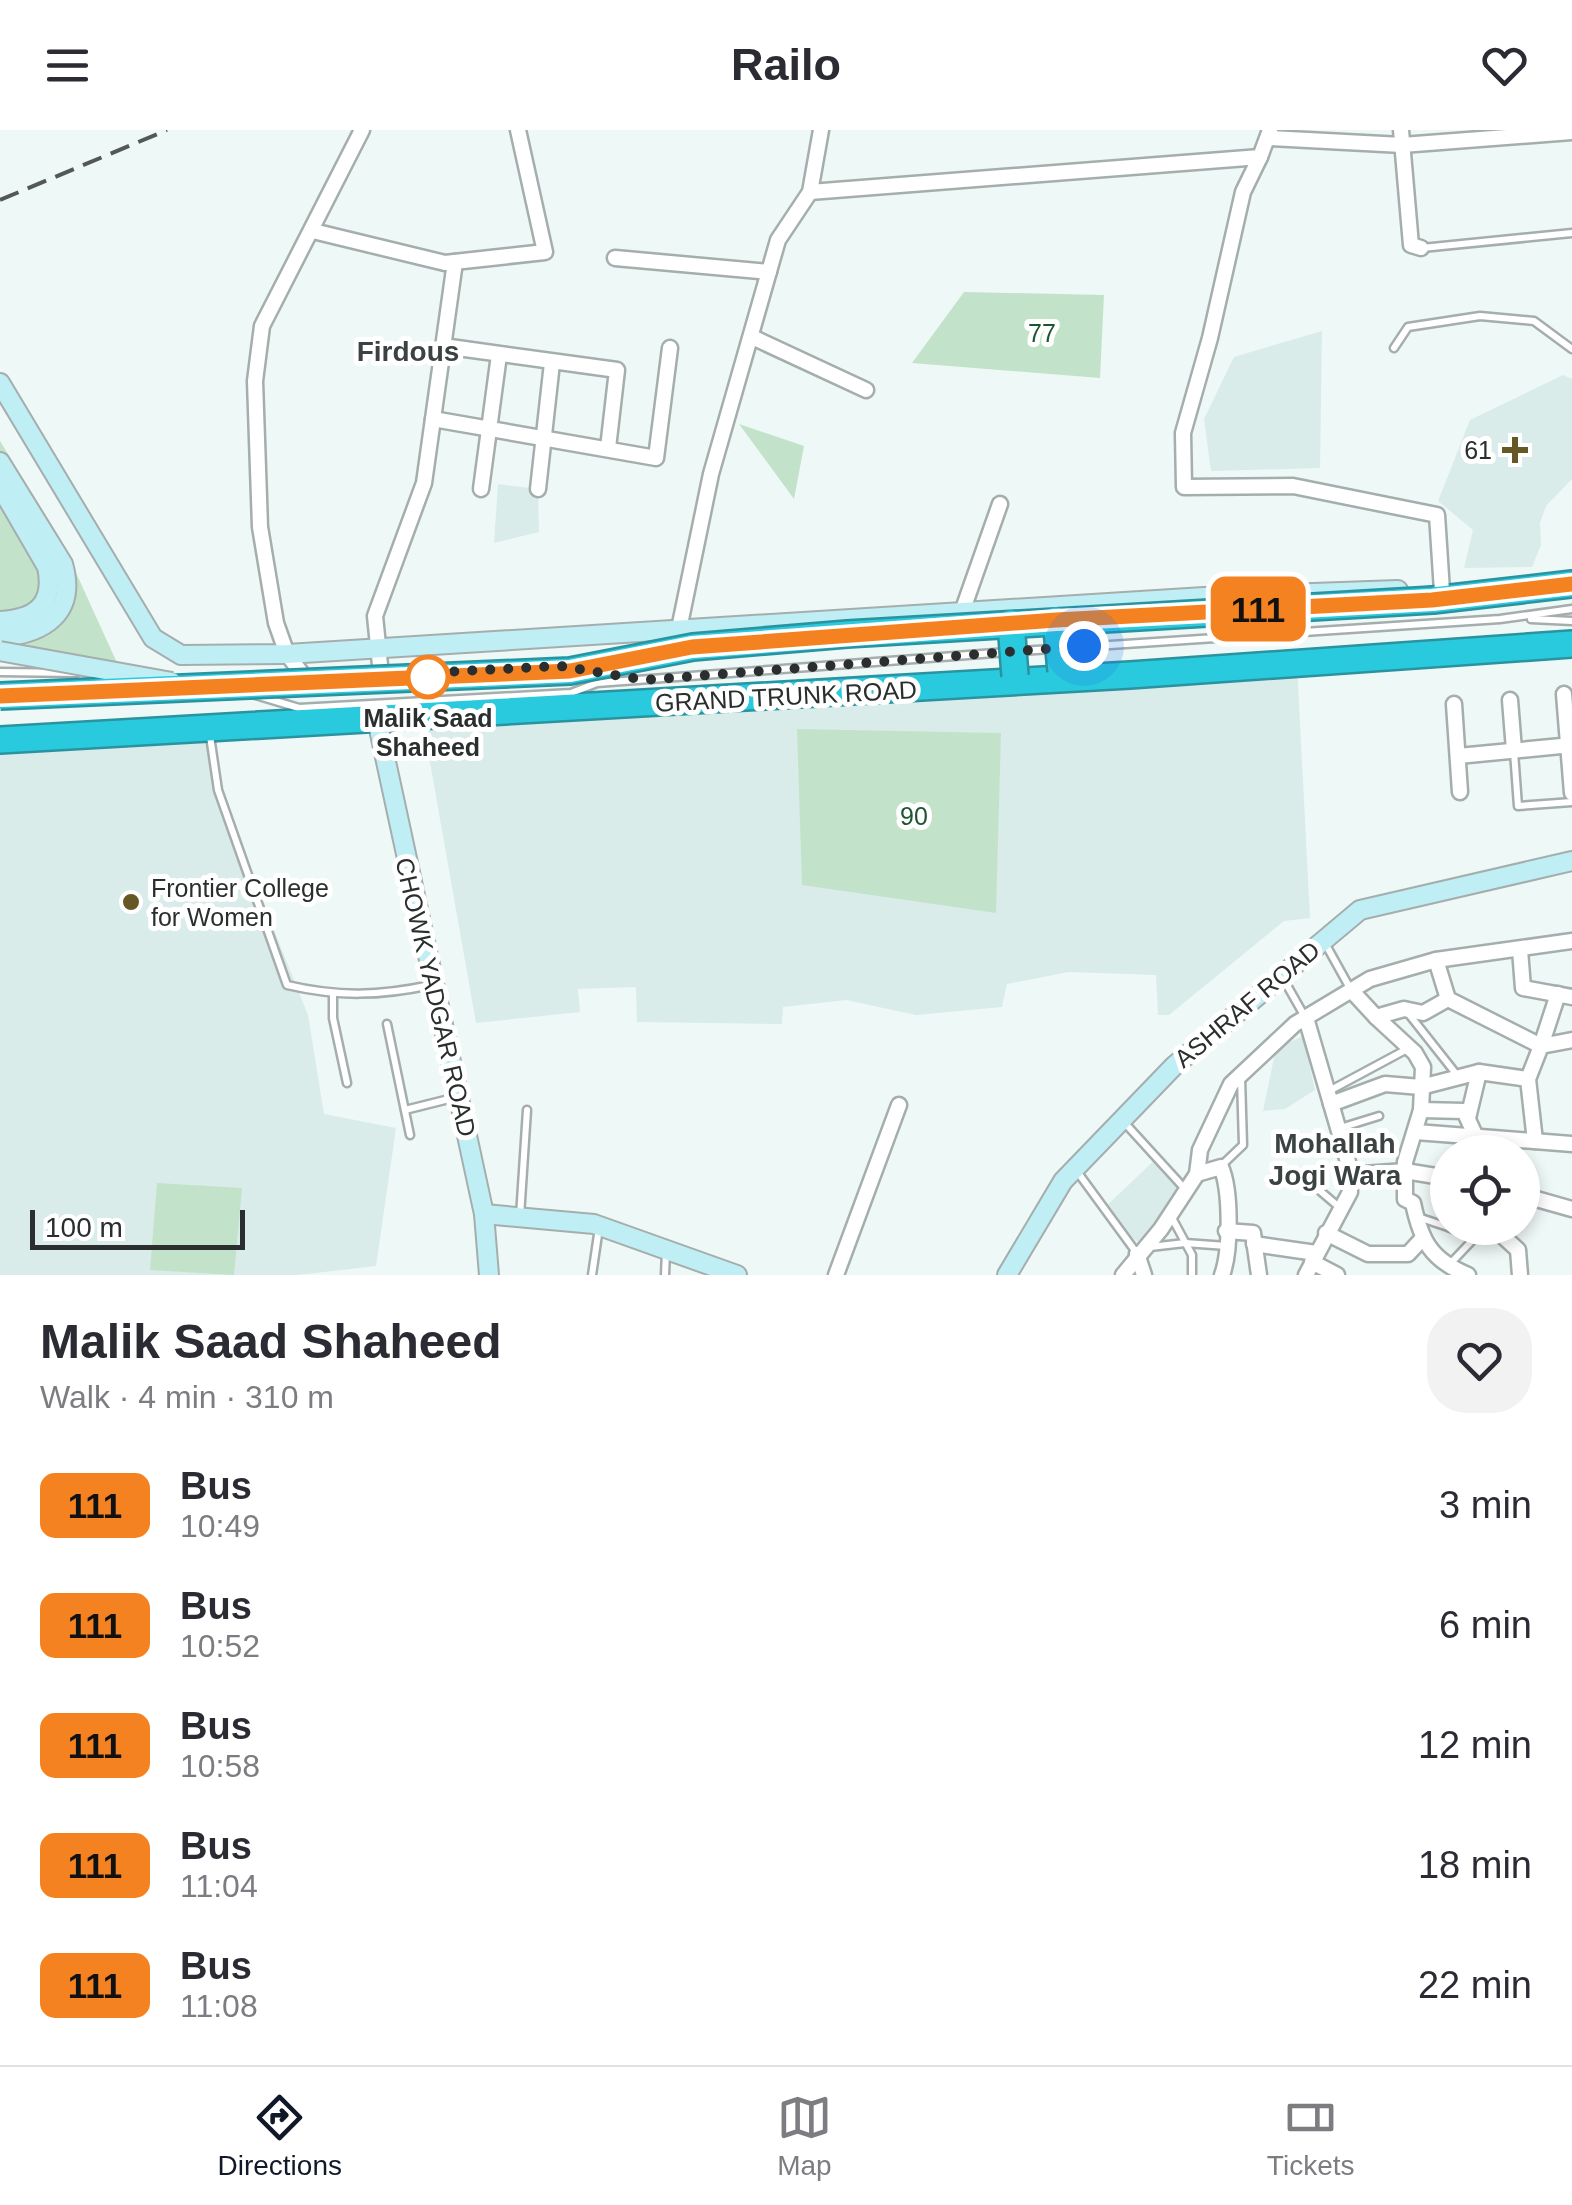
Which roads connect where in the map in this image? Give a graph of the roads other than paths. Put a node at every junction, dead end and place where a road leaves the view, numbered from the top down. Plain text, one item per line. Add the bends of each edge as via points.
1 (362, 130) edge
2 (518, 130) edge
3 (821, 130) edge
4 (1572, 132) edge
5 (1270, 134) edge
6 (1402, 138) edge
7 (1260, 157) junction
8 (810, 192) junction
9 (313, 231) junction
10 (1572, 234) edge
11 (1421, 248) joint
12 (615, 258) dead end
13 (455, 262) junction
14 (769, 272) junction
15 (752, 338) junction
16 (444, 346) junction
17 (670, 348) dead end
18 (1394, 348) dead end
19 (1572, 349) edge
20 (499, 355) junction
21 (552, 363) junction
22 (0, 384) edge
23 (866, 390) dead end
24 (433, 419) junction
25 (489, 428) junction
26 (544, 437) junction
27 (608, 448) junction
28 (0, 462) edge
29 (0, 486) edge
30 (481, 489) dead end
31 (538, 489) dead end
32 (1000, 504) dead end
33 (1572, 584) edge
34 (1446, 596) junction
35 (1572, 609) edge
36 (962, 612) junction
37 (1500, 618) junction
38 (1056, 620) junction
39 (1572, 620) edge
40 (0, 622) edge
41 (1012, 623) junction
42 (680, 629) junction
43 (0, 637) edge
44 (1572, 644) edge
45 (377, 650) junction
46 (0, 652) edge
47 (287, 654) junction
48 (0, 672) edge
49 (381, 675) junction
50 (1061, 675) junction
51 (306, 679) junction
52 (1015, 679) junction
53 (645, 680) junction
54 (212, 686) junction
55 (1564, 694) dead end
56 (0, 696) edge
57 (1510, 700) dead end
58 (1454, 704) dead end
59 (377, 720) junction
60 (209, 730) junction
61 (0, 740) edge
62 (1570, 745) edge
63 (1514, 750) junction
64 (1458, 756) junction
65 (1460, 792) dead end
66 (1572, 792) edge
67 (1572, 802) edge
68 (1572, 862) edge
69 (1322, 940) junction
70 (1572, 941) edge
71 (1520, 950) junction
72 (1436, 960) junction
73 (1281, 975) junction
74 (432, 985) junction
75 (1351, 990) junction
76 (333, 995) junction
77 (1565, 996) edge
78 (1448, 999) junction
79 (1404, 1008) junction
80 (1376, 1017) junction
81 (1306, 1018) junction
82 (387, 1024) dead end
83 (1572, 1040) edge
84 (1541, 1046) junction
85 (1409, 1048) junction
86 (1478, 1072) junction
87 (1241, 1073) junction
88 (1457, 1075) junction
89 (1528, 1079) junction
90 (346, 1083) dead end
91 (1421, 1087) junction
92 (458, 1096) junction
93 (1329, 1098) junction
94 (899, 1105) dead end
95 (405, 1110) junction
96 (527, 1110) dead end
97 (1422, 1110) junction
98 (1379, 1116) dead end
99 (1468, 1118) junction
100 (1122, 1120) junction
101 (1338, 1128) junction
102 (1416, 1132) junction
103 (410, 1135) dead end
104 (1430, 1135) edge
105 (1476, 1135) edge
106 (1534, 1135) edge
107 (1540, 1141) edge
108 (1572, 1144) edge
109 (1220, 1167) junction
110 (1075, 1168) junction
111 (1298, 1172) dead end
112 (1405, 1172) junction
113 (1197, 1174) junction
114 (1350, 1175) junction
115 (1430, 1175) edge
116 (1186, 1191) junction
117 (1540, 1200) edge
118 (1341, 1208) junction
119 (1572, 1209) edge
120 (484, 1214) junction
121 (1170, 1215) junction
122 (1417, 1217) junction
123 (520, 1218) junction
124 (1430, 1221) edge
125 (599, 1226) junction
126 (1326, 1233) junction
127 (1227, 1238) junction
128 (1422, 1240) junction
129 (1185, 1242) junction
130 (1254, 1244) junction
131 (1467, 1245) edge
132 (1513, 1245) edge
133 (666, 1250) junction
134 (1140, 1251) junction
135 (1312, 1263) edge
136 (1446, 1269) edge
137 (489, 1275) edge
138 (592, 1275) edge
139 (665, 1275) edge
140 (738, 1275) edge
141 (836, 1275) edge
142 (1007, 1275) edge
143 (1123, 1275) edge
144 (1144, 1275) edge
145 (1192, 1275) edge
146 (1222, 1275) edge
147 (1259, 1275) edge
148 (1337, 1275) edge
149 (1468, 1275) edge
150 (1520, 1275) edge

1 - 9 street
2 - 13 street via 545,252
3 - 8 street
4 - 6 street
5 - 6 street
5 - 7 street
6 - 11 street via 1412,245
7 - 8 street
7 - 34 street via 1244,192 1182,433 1184,486 1293,486 1437,516
8 - 14 street via 778,240
9 - 13 street
9 - 47 street via 262,326 255,382 260,527
10 - 11 lane
12 - 14 street
13 - 16 street
14 - 15 street
15 - 23 street
15 - 42 street via 712,474
16 - 20 street
16 - 24 street
17 - 27 street via 656,458
18 - 19 lane via 1408,326 1480,316 1534,321
20 - 21 street
20 - 25 street
21 - 26 street
21 - 27 street via 618,370
22 - 47 street via 154,638 170,651 200,658
24 - 25 street
24 - 45 street via 424,483 375,616
25 - 26 street
25 - 30 street
26 - 27 street
26 - 31 street
28 - 43 street via 62,564 68,593 58,616 37,632
29 - 40 street via 50,582 38,611
32 - 36 street
33 - 34 highway, GRAND TRUNK ROAD
34 - 36 street via 1204,597
34 - 38 highway, GRAND TRUNK ROAD, bridge
35 - 37 lane
36 - 42 street
37 - 39 lane
37 - 53 lane
38 - 41 highway, GRAND TRUNK ROAD, bridge
38 - 50 highway, bridge
41 - 52 highway, bridge
41 - 54 highway, GRAND TRUNK ROAD, bridge via 692,647 570,671
42 - 45 street
44 - 50 highway, GRAND TRUNK ROAD
45 - 47 street
45 - 49 street
46 - 54 street, bridge
47 - 51 street
48 - 54 lane via 122,672
49 - 51 lane
49 - 53 lane via 560,666
50 - 52 highway, GRAND TRUNK ROAD
51 - 54 lane
52 - 59 highway, GRAND TRUNK ROAD
53 - 54 lane via 597,683 571,693 299,708
54 - 56 highway, GRAND TRUNK ROAD, bridge
55 - 62 street
57 - 63 street
58 - 64 street
59 - 60 highway, GRAND TRUNK ROAD
59 - 74 street, CHOWK YADGAR ROAD
60 - 61 highway, GRAND TRUNK ROAD
60 - 76 lane via 218,790 287,985
62 - 63 street
62 - 66 street
63 - 64 street
63 - 67 lane via 1518,806
64 - 65 street
68 - 69 street, ASHRAF ROAD via 1360,910
69 - 73 street, ASHRAF ROAD
69 - 75 lane
70 - 71 street
71 - 72 street
71 - 77 street via 1523,988
72 - 75 street
72 - 78 street
73 - 81 lane
73 - 100 street, ASHRAF ROAD
74 - 76 lane via 383,995
74 - 92 street, CHOWK YADGAR ROAD
75 - 80 street
75 - 81 street
76 - 90 lane
77 - 84 street
78 - 79 street via 1423,1013
78 - 84 street
79 - 80 street
79 - 88 lane
80 - 85 street
81 - 87 street
81 - 93 street
82 - 95 lane
83 - 84 street
84 - 89 street
85 - 91 street via 1422,1062
85 - 93 lane
86 - 88 street
86 - 89 street
86 - 99 street
87 - 109 lane via 1243,1145
87 - 113 street via 1200,1150
88 - 91 street
89 - 106 street
91 - 93 street via 1385,1084
91 - 97 street
92 - 95 lane
92 - 120 street, CHOWK YADGAR ROAD
93 - 101 street
94 - 141 street
95 - 103 lane
96 - 123 lane
97 - 99 street via 1464,1110
97 - 102 street
98 - 101 lane
99 - 105 street
100 - 110 street, ASHRAF ROAD
100 - 116 lane
101 - 114 street
102 - 104 street
102 - 112 street
107 - 108 street
109 - 113 street
109 - 127 street via 1228,1185
110 - 134 lane via 1114,1229
110 - 142 street, ASHRAF ROAD
111 - 118 lane
112 - 114 street
112 - 115 street
112 - 122 street via 1405,1199 1414,1203
113 - 116 street
114 - 118 street
116 - 121 street
117 - 119 street
118 - 126 street
120 - 123 street
120 - 137 street, CHOWK YADGAR ROAD
121 - 129 lane
121 - 134 street
122 - 124 lane
122 - 128 street
123 - 125 street
125 - 133 street
125 - 138 lane
126 - 128 street via 1368,1254 1408,1254
126 - 135 street
127 - 129 lane
127 - 130 street via 1253,1233
127 - 146 street
128 - 136 street
129 - 134 lane
129 - 145 lane
130 - 135 street
130 - 147 street
131 - 136 lane
132 - 150 street
133 - 139 lane
133 - 140 street
134 - 143 street
134 - 144 street
135 - 148 street
136 - 149 street

